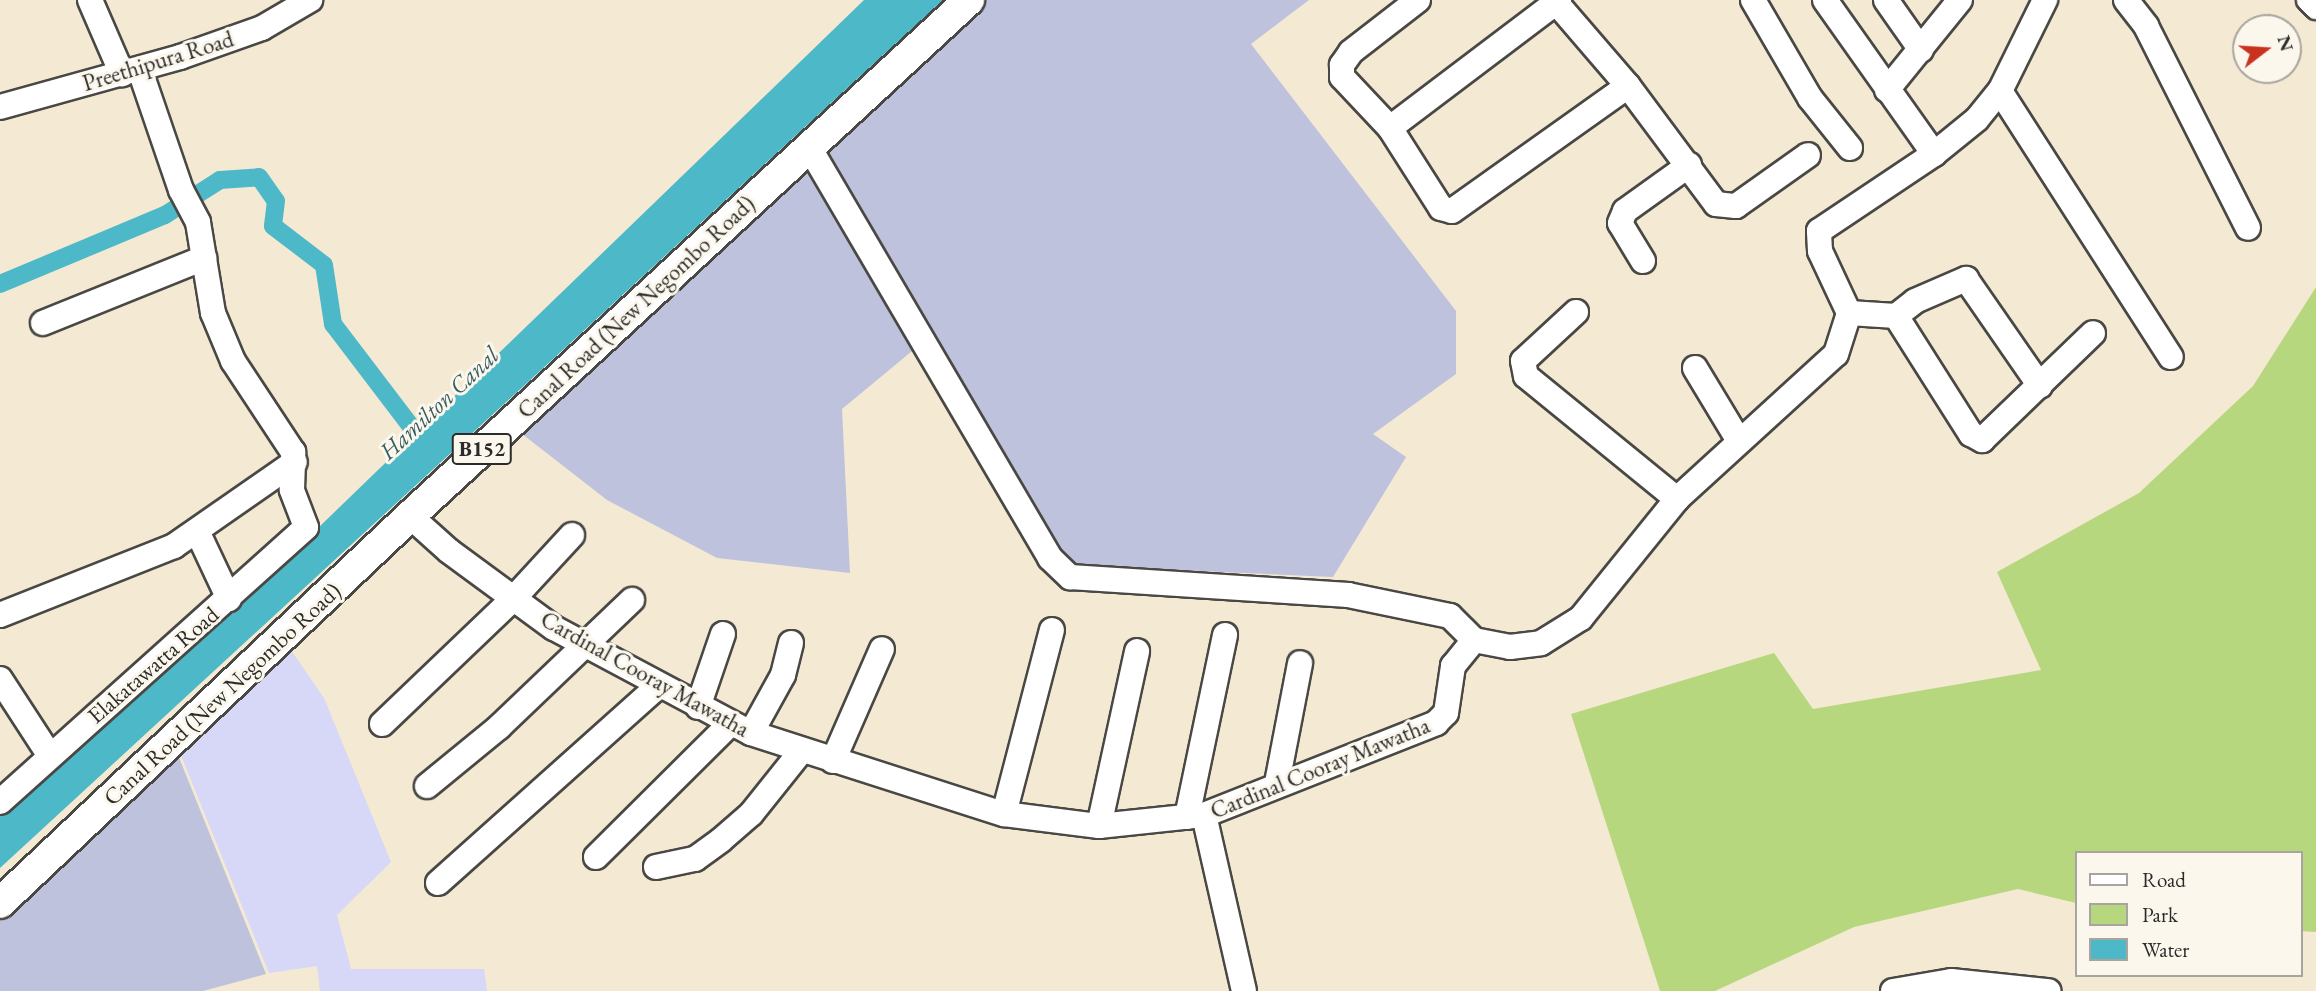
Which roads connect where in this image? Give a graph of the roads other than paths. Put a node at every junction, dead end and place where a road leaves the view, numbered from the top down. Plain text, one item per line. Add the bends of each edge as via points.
1 (310, 0) edge
2 (969, 0) edge
3 (1418, 0) edge
4 (1753, 0) edge
5 (1825, 0) edge
6 (1886, 0) edge
7 (2045, 0) edge
8 (2126, 0) edge
9 (2309, 0) edge
10 (83, 1) edge
11 (1556, 1) edge
12 (1953, 3) edge
13 (2316, 7) edge
14 (1921, 50) junction
15 (131, 72) junction
16 (1628, 86) junction
17 (1887, 90) junction
18 (2000, 91) junction
19 (0, 107) edge
20 (1390, 128) junction
21 (810, 147) junction
22 (1850, 148) dead end
23 (1934, 154) junction
24 (1808, 155) dead end
25 (1689, 165) junction
26 (2248, 228) dead end
27 (204, 258) junction
28 (1643, 261) dead end
29 (1576, 312) dead end
30 (1849, 313) junction
31 (1896, 316) junction
32 (43, 323) dead end
33 (2093, 334) dead end
34 (2171, 357) dead end
35 (1695, 368) dead end
36 (2040, 386) junction
37 (1739, 440) junction
38 (295, 462) junction
39 (1677, 499) junction
40 (411, 516) junction
41 (198, 533) junction
42 (572, 535) dead end
43 (229, 599) junction
44 (513, 599) junction
45 (632, 600) dead end
46 (0, 615) edge
47 (1052, 630) dead end
48 (723, 634) dead end
49 (1225, 635) dead end
50 (1474, 640) junction
51 (790, 643) dead end
52 (587, 646) junction
53 (882, 649) dead end
54 (1137, 651) dead end
55 (1300, 663) dead end
56 (0, 678) edge
57 (657, 687) junction
58 (698, 707) junction
59 (382, 724) dead end
60 (741, 728) junction
61 (802, 750) junction
62 (50, 756) junction
63 (833, 761) junction
64 (1277, 783) junction
65 (427, 786) dead end
66 (0, 802) edge
67 (1004, 814) junction
68 (1195, 816) junction
69 (1100, 826) junction
70 (596, 857) dead end
71 (656, 867) dead end
72 (438, 883) dead end
73 (0, 904) edge
74 (2040, 990) edge
75 (1244, 991) edge
76 (1893, 991) edge

1 - 15 street, Preethipura Road via 262,28
2 - 21 main road, Canal Road (New Negombo Road) / B152
3 - 20 street via 1351,52 1342,65 1342,77
4 - 22 street via 1810,98
5 - 17 street
6 - 14 street
7 - 18 street
8 - 26 street via 2146,26
9 - 13 street
10 - 15 street
11 - 16 street
11 - 20 street
12 - 14 street
14 - 17 street
15 - 19 street, Preethipura Road
15 - 27 street via 198,222
16 - 20 street via 1452,211 1441,208
16 - 25 street
17 - 23 street
18 - 23 street via 1977,119
18 - 34 street
21 - 40 main road, Canal Road (New Negombo Road) / B152
21 - 50 street via 1050,558 1070,577 1348,595 1450,617
23 - 30 street via 1819,231 1820,251
24 - 25 street via 1762,190 1726,209 1716,204
25 - 28 street via 1625,211 1620,223
27 - 32 street
27 - 38 street via 213,313 233,360 288,440
29 - 39 street via 1523,361 1526,376
30 - 31 street
30 - 37 street via 1836,354
31 - 36 street via 1915,301 1966,279
31 - 36 street via 1971,434 1982,440
33 - 36 street
35 - 37 street
37 - 39 street
38 - 41 street via 246,493
38 - 43 street, Elakatawatta Road via 292,490 306,527
39 - 50 street via 1581,618 1541,643 1510,647
40 - 44 street, Cardinal Cooray Mawatha
40 - 73 main road, Canal Road (New Negombo Road) / B152
41 - 43 street
41 - 46 street
42 - 44 street
43 - 62 street, Elakatawatta Road
44 - 52 street, Cardinal Cooray Mawatha
44 - 59 street
45 - 52 street
47 - 67 street
48 - 58 street
49 - 68 street
50 - 64 street, Cardinal Cooray Mawatha via 1453,666 1446,713 1436,723
51 - 60 street via 783,674
52 - 57 street, Cardinal Cooray Mawatha
52 - 65 street
53 - 63 street
54 - 69 street
55 - 64 street
56 - 62 street
57 - 58 street, Cardinal Cooray Mawatha
57 - 72 street
58 - 60 street, Cardinal Cooray Mawatha
60 - 61 street, Cardinal Cooray Mawatha
60 - 70 street
61 - 63 street, Cardinal Cooray Mawatha
61 - 71 street via 751,814 721,840 695,859
62 - 66 street, Elakatawatta Road
63 - 67 street, Cardinal Cooray Mawatha
64 - 68 street, Cardinal Cooray Mawatha
67 - 69 street, Cardinal Cooray Mawatha
68 - 69 street, Cardinal Cooray Mawatha
68 - 75 street
74 - 76 street via 1951,981

